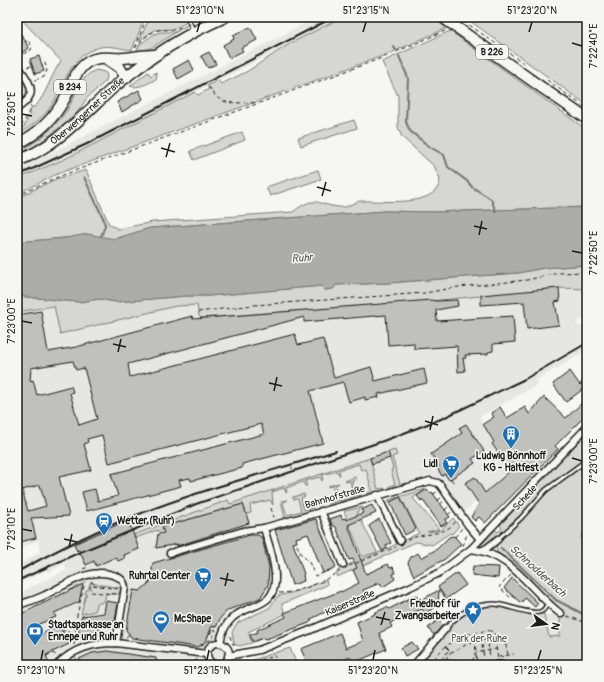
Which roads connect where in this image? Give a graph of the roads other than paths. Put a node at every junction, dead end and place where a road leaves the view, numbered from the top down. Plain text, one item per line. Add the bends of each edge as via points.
1 (187, 17) edge
2 (225, 17) edge
3 (442, 17) edge
4 (192, 27) junction
5 (155, 55) junction
6 (107, 58) junction
7 (17, 65) edge
8 (126, 78) junction
9 (17, 108) edge
10 (587, 119) edge
11 (17, 144) edge
12 (17, 161) edge
13 (587, 427) edge
14 (587, 460) edge
15 (377, 495) junction
16 (321, 511) junction
17 (264, 528) junction
18 (480, 539) junction
19 (498, 539) joint
20 (400, 541) dead end
21 (471, 549) junction
22 (480, 551) junction
23 (172, 553) dead end
24 (344, 567) road end
25 (548, 604) junction
26 (17, 606) edge
27 (561, 614) road end
28 (446, 628) joint
29 (116, 643) junction
30 (220, 643) junction
31 (207, 654) junction
32 (228, 656) junction
33 (211, 664) edge
34 (57, 665) edge
35 (414, 665) edge
36 (488, 665) edge
37 (509, 665) edge

1 - 4 lane
2 - 4 main road, Oberwengerner Straße
3 - 10 main road, B 226, bridge
4 - 5 main road, Oberwengerner Straße
5 - 6 main road via 134,53
5 - 8 main road, Oberwengerner Straße
6 - 8 main road via 120,68
6 - 11 main road, B 234 via 96,58 81,68 54,115 43,128
7 - 9 street via 28,82 31,94
8 - 12 main road, Oberwengerner Straße via 54,140 37,152
13 - 18 street, Kaiserstraße
14 - 19 lane, Schede via 546,490
15 - 16 street, Bahnhofstraße
15 - 18 street, Bahnhofstraße via 430,481 438,483
15 - 20 street
16 - 17 street, Bahnhofstraße
16 - 24 street
17 - 23 street, Bahnhofstraße via 243,531
17 - 30 street via 275,576 272,592 266,601 228,620 219,634
18 - 21 street, Kaiserstraße
19 - 22 street, Schede
21 - 22 street
21 - 32 street, Kaiserstraße via 440,573 410,587 259,650
22 - 25 street via 497,556 516,569
25 - 27 street
25 - 28 lane via 542,611 533,613 494,604 483,605 456,617
26 - 29 street via 86,576 100,572 112,574 123,580 125,587 120,594
28 - 35 street
29 - 31 street
29 - 34 street via 90,645 74,652
30 - 31 street via 210,646
30 - 32 street via 227,648
31 - 33 street, Kaiserstraße
32 - 33 street, Kaiserstraße via 223,663
36 - 37 lane

